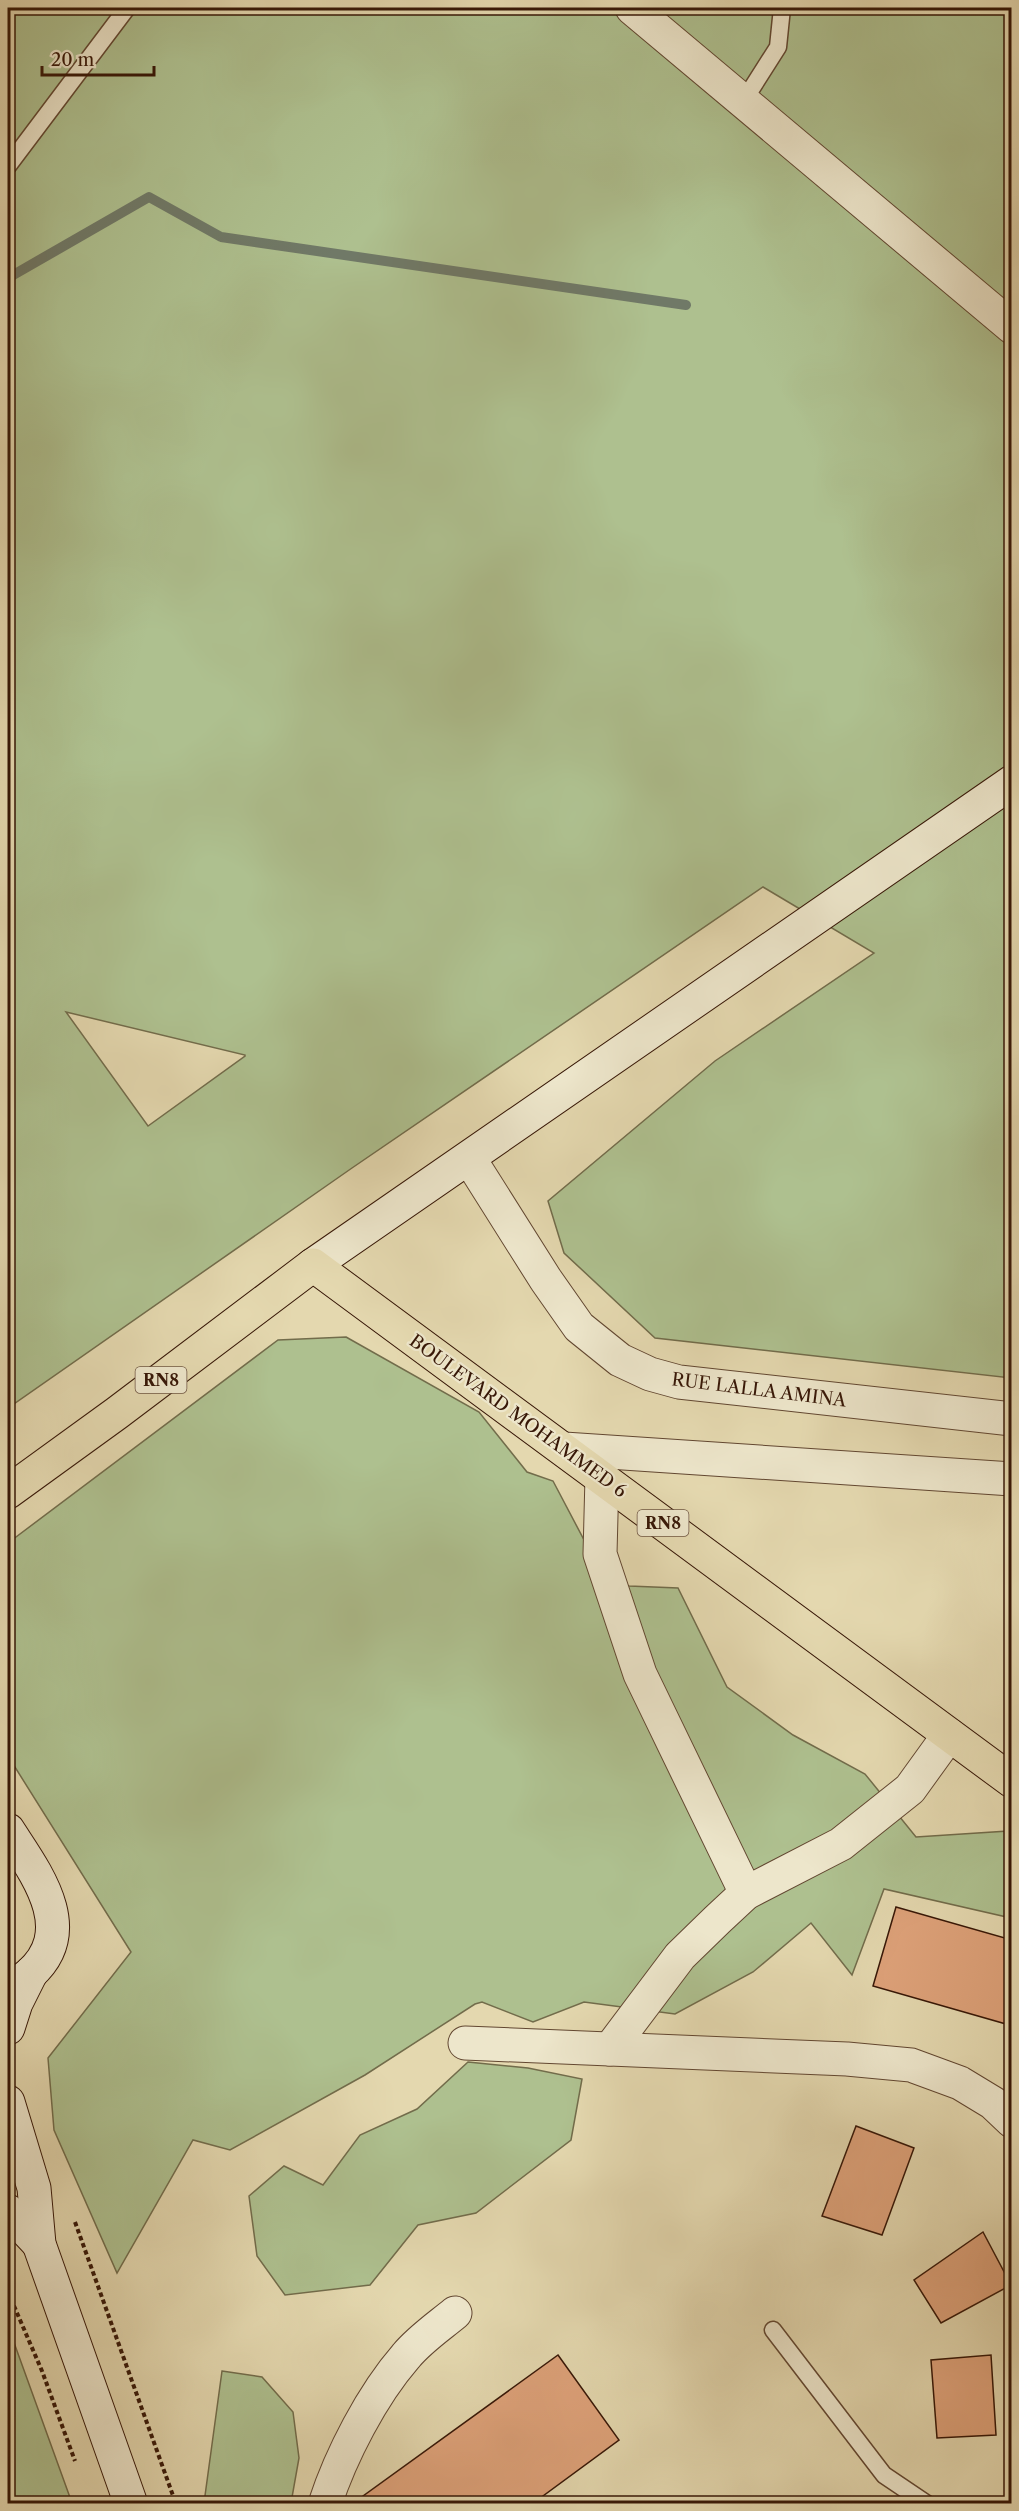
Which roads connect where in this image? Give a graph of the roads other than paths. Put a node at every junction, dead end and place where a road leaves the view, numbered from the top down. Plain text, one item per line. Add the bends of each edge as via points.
1 (127, 8) edge
2 (632, 8) edge
3 (782, 8) edge
4 (743, 102) junction
5 (8, 166) edge
6 (1011, 327) edge
7 (1011, 782) edge
8 (469, 1158) junction
9 (313, 1265) junction
10 (1011, 1419) edge
11 (564, 1449) junction
12 (602, 1478) junction
13 (1011, 1479) edge
14 (8, 1492) edge
15 (949, 1735) junction
16 (1011, 1782) edge
17 (8, 1830) edge
18 (746, 1893) junction
19 (19, 1981) edge
20 (8, 2028) edge
21 (465, 2043) dead end
22 (610, 2049) junction
23 (8, 2102) edge
24 (1011, 2121) edge
25 (8, 2211) edge
26 (39, 2244) junction
27 (454, 2313) dead end
28 (772, 2330) dead end
29 (131, 2504) edge
30 (325, 2504) edge
31 (927, 2504) edge

1 - 5 lane
2 - 4 street
3 - 4 lane via 778,47
4 - 6 street
7 - 8 street
8 - 9 street
8 - 10 street, RUE LALLA AMINA via 579,1326 620,1360 680,1382
9 - 11 main road, BOULEVARD MOHAMMED 6 / RN8
9 - 14 main road, RN8
11 - 12 main road, BOULEVARD MOHAMMED 6 / RN8
11 - 13 street
12 - 15 main road, BOULEVARD MOHAMMED 6 / RN8
12 - 18 street via 600,1554 640,1674
15 - 16 main road, BOULEVARD MOHAMMED 6 / RN8
15 - 18 street via 910,1789 841,1844
17 - 19 street via 41,1881 52,1913 52,1936 45,1956
18 - 22 street via 680,1956
19 - 20 street
21 - 22 street
22 - 24 street via 911,2065 960,2083 993,2103
23 - 26 street via 34,2188
25 - 26 street
26 - 29 street
27 - 30 street via 406,2356 375,2400 351,2442
28 - 31 lane via 884,2475

